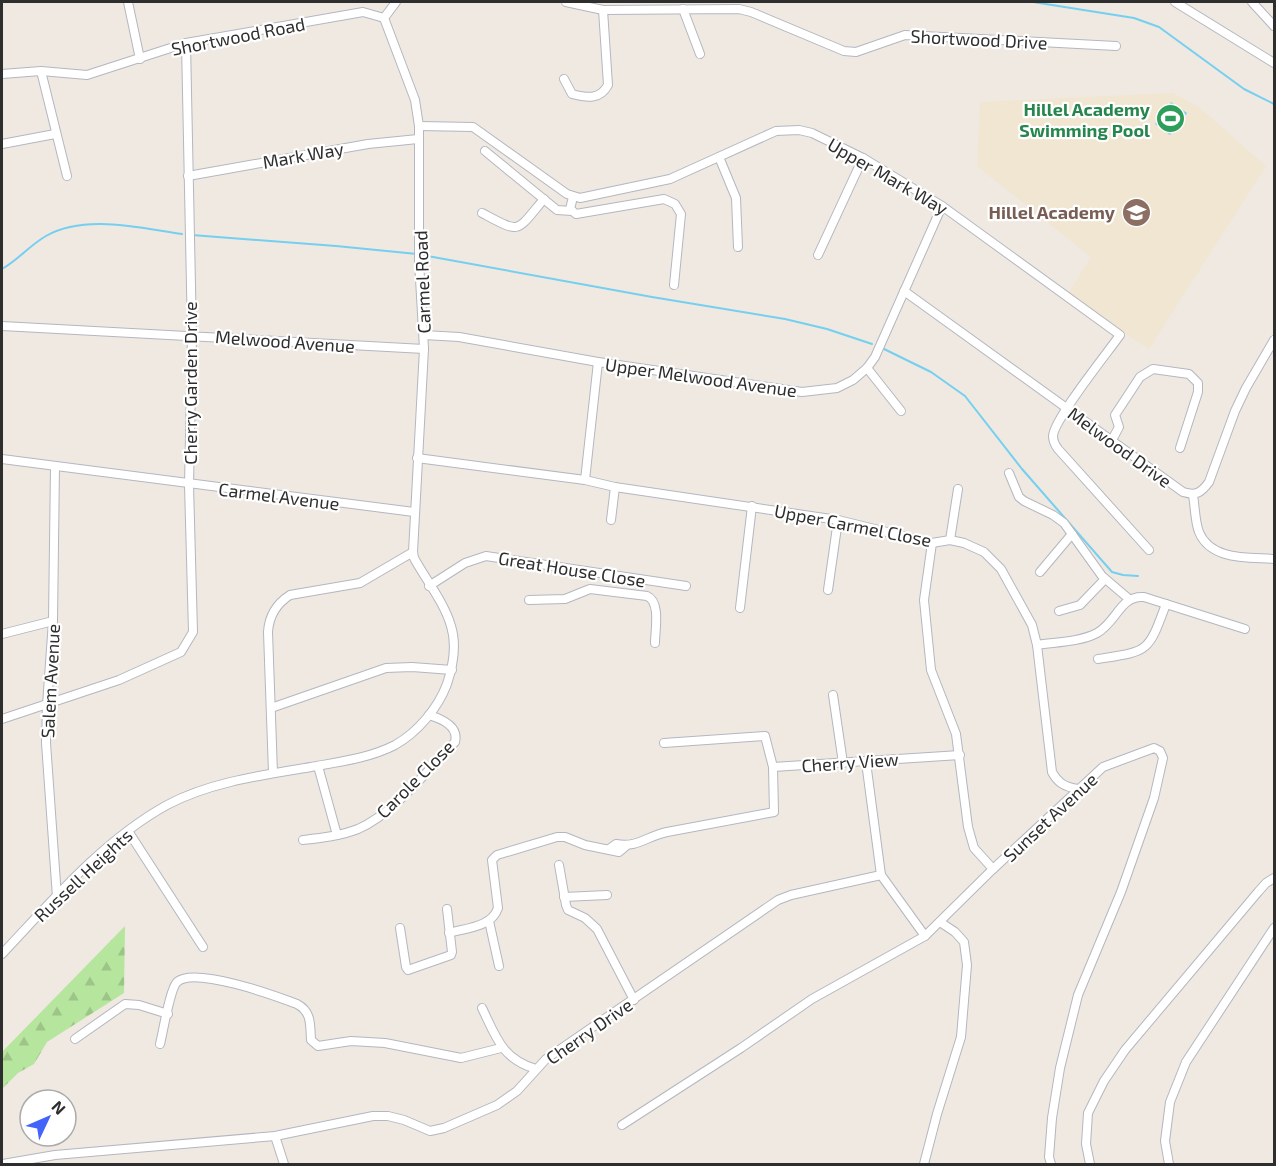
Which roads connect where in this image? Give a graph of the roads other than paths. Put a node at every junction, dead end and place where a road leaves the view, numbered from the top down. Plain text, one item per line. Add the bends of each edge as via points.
1 (128, 2) edge
2 (396, 2) edge
3 (566, 2) edge
4 (1175, 2) edge
5 (1252, 2) edge
6 (683, 9) junction
7 (603, 10) junction
8 (384, 18) junction
9 (1275, 26) edge
10 (186, 43) junction
11 (1116, 46) dead end
12 (700, 54) dead end
13 (140, 59) junction
14 (1275, 63) edge
15 (41, 71) junction
16 (2, 74) edge
17 (564, 79) dead end
18 (419, 126) junction
19 (56, 134) junction
20 (418, 139) junction
21 (2, 144) edge
22 (485, 151) dead end
23 (719, 157) junction
24 (863, 158) junction
25 (67, 176) dead end
26 (188, 176) junction
27 (573, 197) junction
28 (544, 199) junction
29 (942, 206) junction
30 (572, 212) junction
31 (482, 213) dead end
32 (738, 247) dead end
33 (818, 255) dead end
34 (674, 285) dead end
35 (904, 291) junction
36 (2, 326) edge
37 (192, 335) junction
38 (424, 335) junction
39 (1275, 340) edge
40 (424, 348) junction
41 (598, 362) junction
42 (867, 368) junction
43 (1067, 408) junction
44 (902, 411) dead end
45 (1112, 440) junction
46 (1180, 448) dead end
47 (417, 458) junction
48 (2, 459) edge
49 (55, 466) junction
50 (1009, 472) dead end
51 (585, 480) junction
52 (189, 485) junction
53 (615, 487) junction
54 (958, 489) dead end
55 (1193, 495) junction
56 (752, 506) junction
57 (414, 512) junction
58 (611, 520) dead end
59 (838, 520) junction
60 (1072, 534) junction
61 (950, 540) junction
62 (932, 543) junction
63 (1149, 550) dead end
64 (413, 552) junction
65 (1275, 559) edge
66 (1040, 572) dead end
67 (626, 577) junction
68 (1105, 579) junction
69 (429, 586) junction
70 (686, 586) dead end
71 (828, 590) dead end
72 (624, 592) junction
73 (1130, 598) junction
74 (529, 600) dead end
75 (1166, 604) junction
76 (740, 608) dead end
77 (1059, 610) dead end
78 (54, 621) junction
79 (1245, 629) dead end
80 (2, 634) edge
81 (655, 643) dead end
82 (1037, 645) junction
83 (1098, 659) dead end
84 (452, 670) junction
85 (833, 694) dead end
86 (47, 705) junction
87 (271, 708) junction
88 (429, 715) junction
89 (2, 719) edge
90 (664, 743) dead end
91 (960, 755) junction
92 (866, 762) junction
93 (843, 763) junction
94 (318, 766) junction
95 (773, 767) junction
96 (273, 773) junction
97 (1078, 789) junction
98 (128, 831) junction
99 (337, 835) junction
100 (303, 840) dead end
101 (559, 865) dead end
102 (993, 868) junction
103 (881, 875) junction
104 (1275, 878) edge
105 (607, 895) dead end
106 (57, 897) junction
107 (564, 897) junction
108 (447, 909) dead end
109 (489, 921) junction
110 (940, 922) junction
111 (400, 928) dead end
112 (1275, 928) edge
113 (449, 933) junction
114 (925, 936) junction
115 (203, 947) dead end
116 (2, 954) edge
117 (499, 966) dead end
118 (634, 1000) junction
119 (482, 1008) dead end
120 (168, 1014) junction
121 (75, 1039) dead end
122 (160, 1044) dead end
123 (501, 1048) junction
124 (536, 1069) junction
125 (622, 1125) dead end
126 (275, 1136) junction
127 (3, 1164) edge
128 (284, 1164) edge
129 (924, 1164) edge
130 (1051, 1164) edge
131 (1090, 1164) edge
132 (1169, 1164) edge

1 - 13 street
2 - 8 street
3 - 7 street, Shortwood Drive
4 - 14 street
5 - 9 street
6 - 7 street, Shortwood Drive
6 - 11 street, Shortwood Drive via 751,12 831,46 856,52 905,35
6 - 12 street
7 - 17 street via 606,89 586,98 572,94
8 - 10 street, Shortwood Road via 363,12
8 - 18 street, Carmel Road via 415,100
10 - 13 street, Shortwood Road
10 - 26 street, Cherry Garden Drive
13 - 15 street, Shortwood Road via 87,75
15 - 16 street, Shortwood Road
15 - 19 street
18 - 20 street, Carmel Road
18 - 27 street via 473,127
19 - 21 street
19 - 25 street
20 - 26 street, Mark Way via 368,144
20 - 38 street, Carmel Road
22 - 28 street
23 - 24 street, Upper Mark Way via 776,131 787,130 812,133
23 - 27 street, Upper Mark Way via 670,179 586,198
23 - 32 street via 736,198
24 - 29 street, Upper Mark Way
24 - 33 street
26 - 37 street, Cherry Garden Drive
27 - 30 street
28 - 30 street via 561,212
28 - 31 street via 517,228
29 - 35 street, Upper Melwood Avenue
29 - 43 street, Upper Mark Way via 1120,335
30 - 34 street via 664,199 675,204 681,214
35 - 42 street, Upper Melwood Avenue
35 - 43 street, Melwood Drive
36 - 37 street, Melwood Avenue
37 - 40 street, Melwood Avenue
37 - 52 street, Cherry Garden Drive
38 - 40 street, Carmel Road
38 - 41 street, Upper Melwood Avenue via 459,337
39 - 55 street, Melwood Drive via 1235,411 1209,482 1203,491
40 - 47 street, Carmel Road
41 - 42 street, Upper Melwood Avenue via 802,392 837,388
41 - 51 street
42 - 44 street
43 - 45 street, Melwood Drive
43 - 63 street via 1053,436 1058,449
45 - 46 street via 1119,427 1115,415 1140,376 1153,369 1189,374 1198,383
45 - 55 street, Melwood Drive via 1183,492
47 - 51 street, Upper Carmel Close
47 - 57 street, Carmel Road
48 - 49 street, Carmel Avenue
49 - 52 street, Carmel Avenue
49 - 78 street, Salem Avenue
50 - 60 street via 1023,501 1059,519
51 - 53 street, Upper Carmel Close
52 - 57 street, Carmel Avenue
52 - 86 street, Cherry Garden Drive via 193,632 181,652 119,680
53 - 56 street, Upper Carmel Close
53 - 58 street
54 - 61 street
55 - 65 street via 1198,530 1210,546 1223,554
56 - 59 street, Upper Carmel Close
56 - 76 street
57 - 64 street, Carmel Road
59 - 62 street, Upper Carmel Close
59 - 71 street
60 - 66 street
60 - 68 street
61 - 62 street, Upper Carmel Close
61 - 82 street, Upper Carmel Close via 984,552 1001,569 1032,625
62 - 91 street via 924,600 931,670
64 - 69 street
64 - 87 street via 360,583 281,600 268,619
67 - 69 street, Great House Close via 486,556 465,563
67 - 70 street, Great House Close
67 - 72 street
68 - 73 street
68 - 77 street via 1080,605
69 - 84 street via 452,628
72 - 74 street via 590,588 565,599
72 - 81 street via 647,596 655,602
73 - 75 street via 1144,597
73 - 82 street via 1097,633
75 - 79 street
75 - 83 street via 1153,639 1144,648
78 - 80 street
78 - 86 street, Salem Avenue
82 - 97 street, Upper Carmel Close via 1052,772 1060,783
84 - 87 street via 386,668
84 - 88 street, Russell Heights via 438,704
85 - 93 street
86 - 89 street, Cherry Garden Drive
86 - 106 street, Salem Avenue
87 - 96 street
88 - 94 street, Russell Heights via 409,735 385,749
88 - 99 street, Carole Close via 441,718 454,729 455,742 390,809 356,830
90 - 95 street via 765,736
91 - 92 street, Cherry View
91 - 102 street via 974,848
92 - 93 street, Cherry View
92 - 103 street
93 - 95 street, Cherry View
94 - 96 street, Russell Heights
94 - 99 street
95 - 109 street via 775,809 771,814 667,832 637,845 616,844 609,849 557,837 494,857 498,908
96 - 98 street, Russell Heights via 195,792
97 - 102 street, Sunset Avenue
97 - 130 street, Sunset Avenue via 1109,764 1154,748 1163,758 1154,798 1121,892 1078,995 1052,1118
98 - 106 street, Russell Heights
98 - 115 street
99 - 100 street, Carole Close
101 - 107 street
102 - 110 street, Sunset Avenue
103 - 114 street
103 - 118 street, Cherry Drive via 778,900
104 - 131 street via 1258,892 1125,1050 1104,1081 1088,1113 1086,1144
105 - 107 street
106 - 116 street, Russell Heights
107 - 118 street via 568,910 585,918 597,930
108 - 113 street
109 - 113 street
109 - 117 street
110 - 114 street, Sunset Avenue
110 - 129 street via 964,942 967,965 961,1037
111 - 113 street via 408,970 451,955
112 - 132 street via 1186,1062 1170,1102 1165,1141
114 - 125 street, Sunset Avenue via 812,999
118 - 124 street, Cherry Drive
119 - 123 street
120 - 121 street via 125,1004
120 - 122 street
120 - 123 street via 174,987 181,979 192,976 259,989 303,1007 309,1016 312,1040 318,1046 351,1041 385,1042 461,1058
123 - 124 street via 518,1063
124 - 126 street, Cherry Drive via 517,1091 497,1105 444,1128 430,1131 404,1120 373,1116
126 - 127 street, Cherry Drive via 55,1155
126 - 128 street

